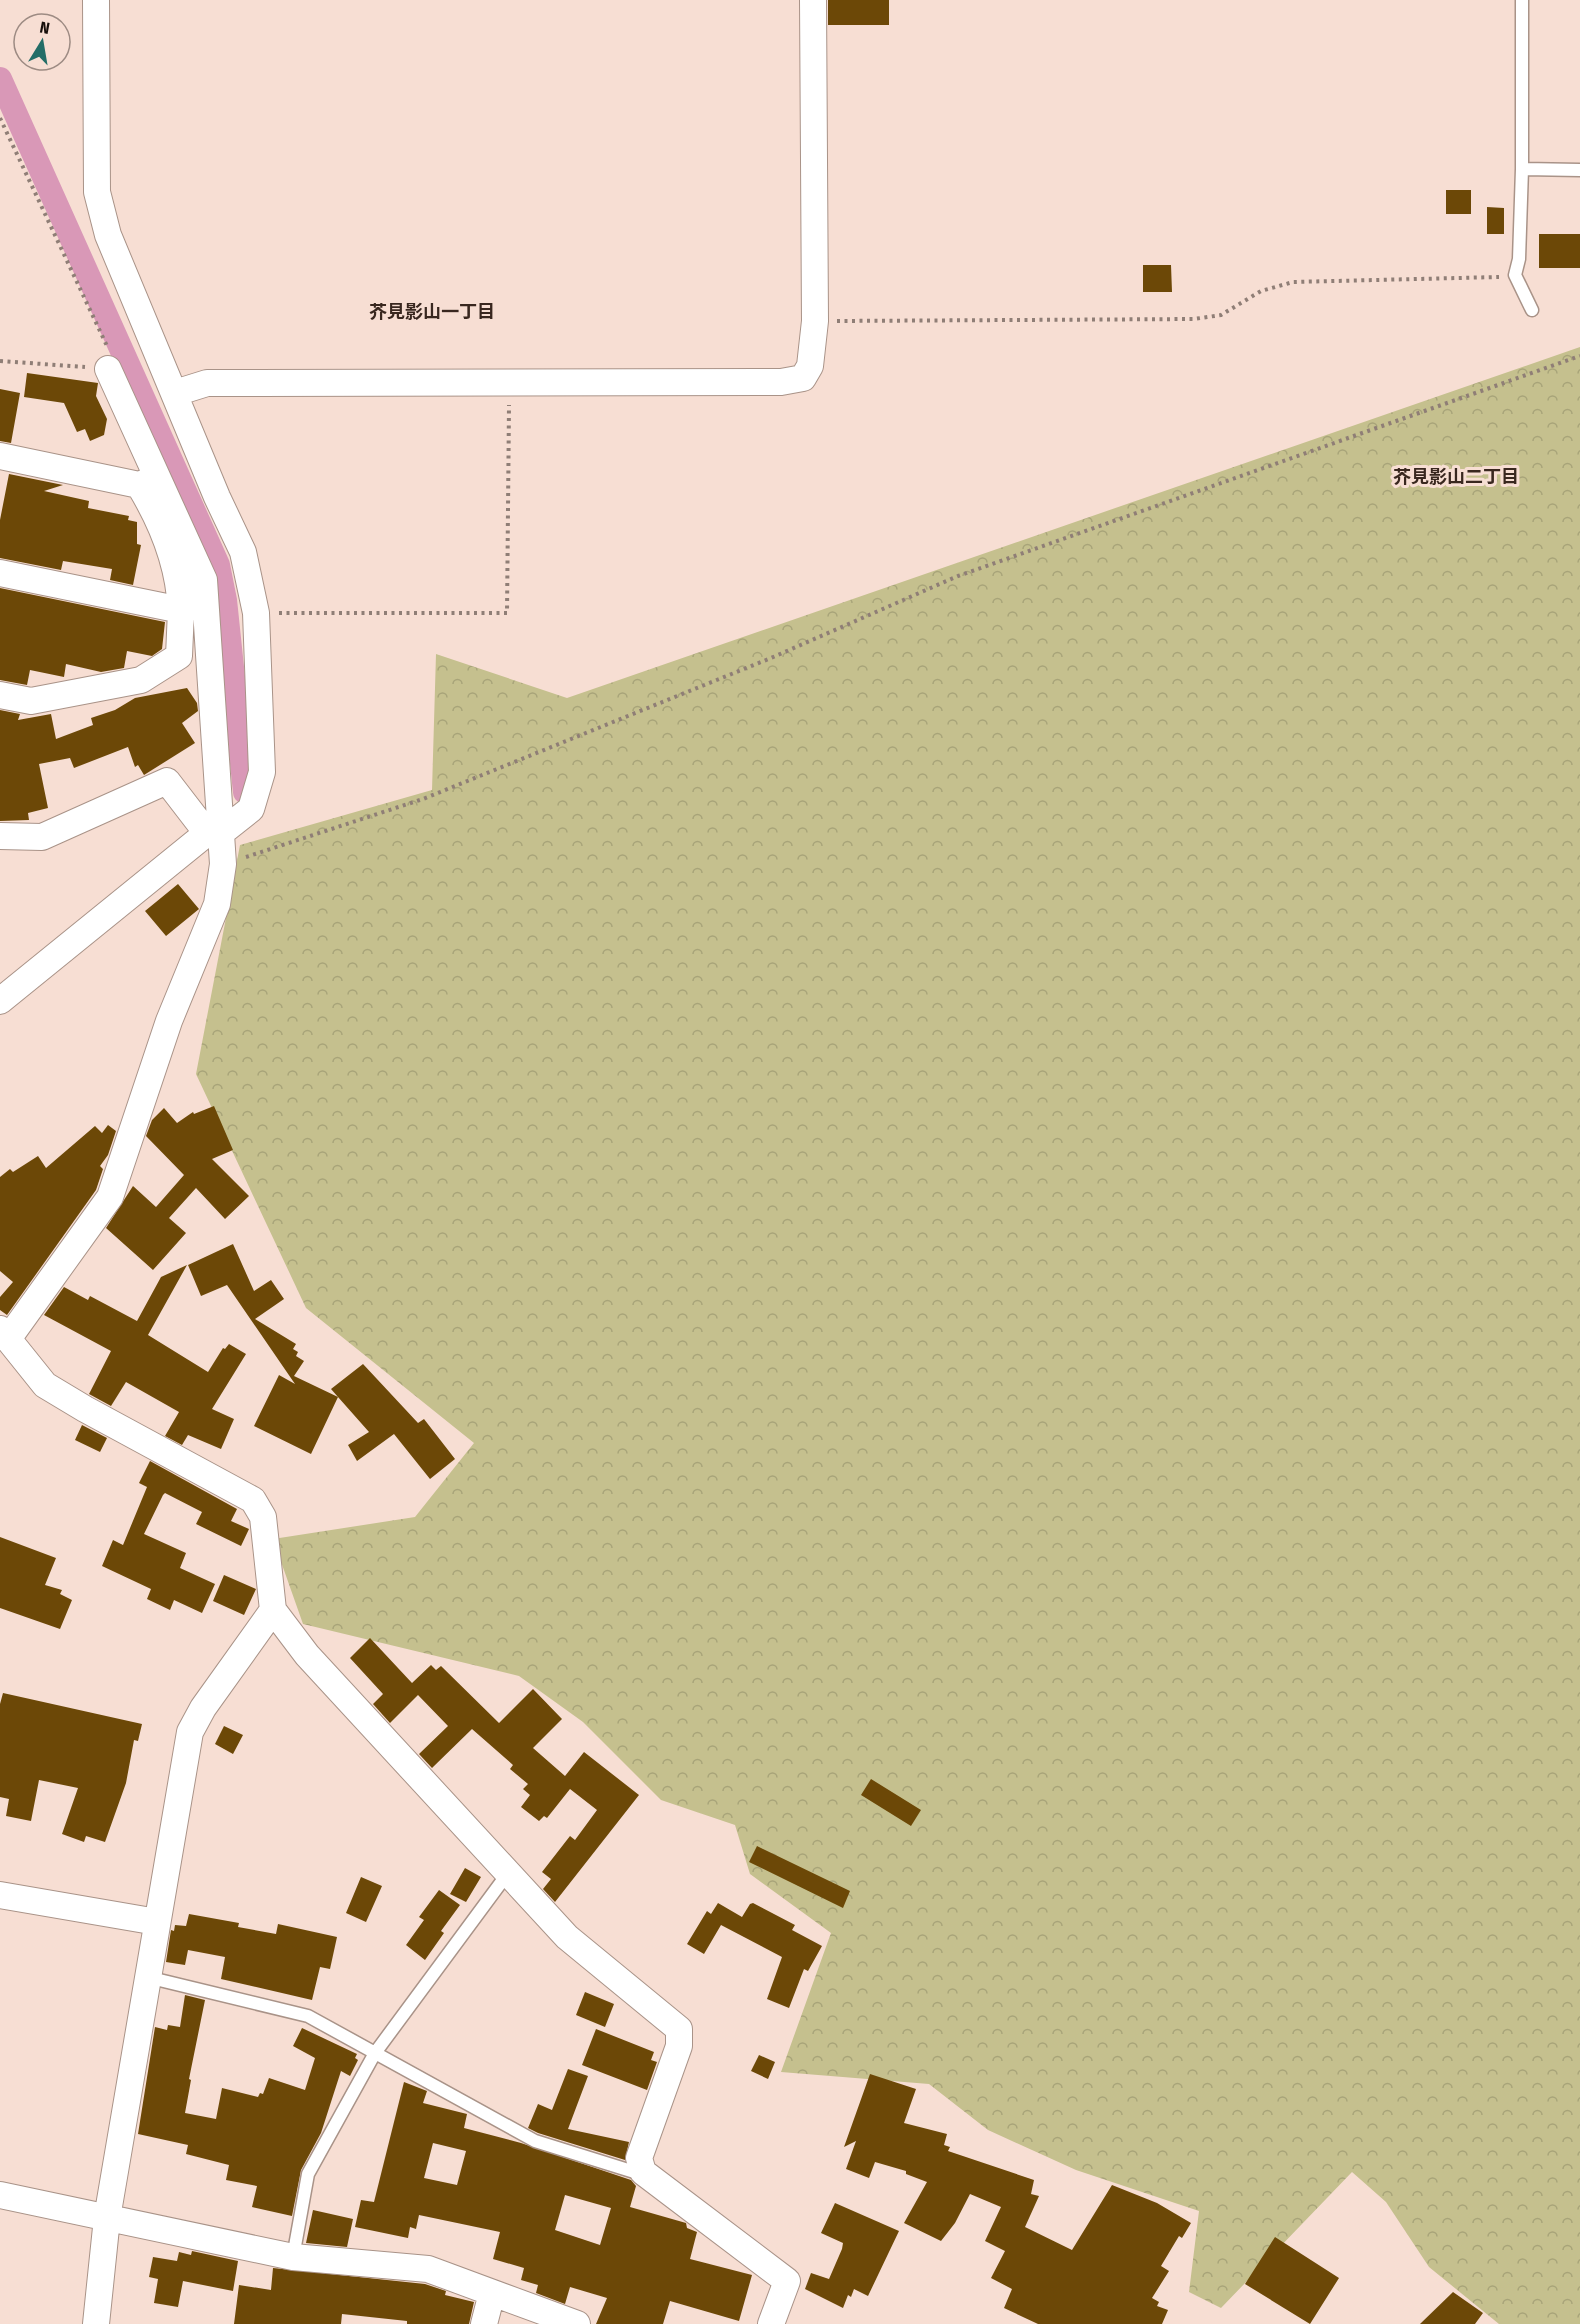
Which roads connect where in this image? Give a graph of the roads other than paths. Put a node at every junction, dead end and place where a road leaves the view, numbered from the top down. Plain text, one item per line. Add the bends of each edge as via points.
1 (96, 0) edge
2 (813, 0) edge
3 (1522, 0) edge
4 (1522, 169) junction
5 (1580, 170) edge
6 (1532, 310) dead end
7 (108, 369) road end
8 (175, 393) junction
9 (0, 456) edge
10 (149, 481) junction
11 (0, 573) edge
12 (181, 610) junction
13 (0, 695) edge
14 (214, 833) junction
15 (0, 836) edge
16 (0, 1001) edge
17 (4, 1334) edge
18 (273, 1610) junction
19 (508, 1873) junction
20 (0, 1895) edge
21 (157, 1922) junction
22 (147, 1977) junction
23 (375, 2053) junction
24 (651, 2177) junction
25 (0, 2195) edge
26 (107, 2218) junction
27 (293, 2257) junction
28 (492, 2293) junction
29 (96, 2324) edge
30 (484, 2324) edge
31 (578, 2324) edge
32 (771, 2324) edge

1 - 8 street via 97,192 108,235
2 - 8 street via 815,321 810,366 803,378 781,382 207,383
3 - 4 lane
4 - 5 lane
4 - 6 lane via 1519,260 1515,275
7 - 10 street
8 - 14 street via 243,552 256,614 262,772 251,809
9 - 10 street
10 - 12 street via 180,581
10 - 14 street via 204,580
11 - 12 street
12 - 13 street via 179,656 141,680 30,701
14 - 15 street via 167,781 42,837
14 - 16 street
14 - 17 street via 223,864 217,904 168,1021 110,1197
17 - 18 street via 45,1385 253,1500 263,1517
18 - 19 street via 307,1655
18 - 21 street via 190,1732
19 - 23 lane
19 - 24 street via 567,1937 679,2029 679,2046 639,2158 643,2172
20 - 21 street
21 - 22 street
22 - 23 lane via 308,2016
22 - 26 street
23 - 24 lane via 535,2141
23 - 27 lane via 308,2174
24 - 32 street via 787,2281
25 - 26 street
26 - 27 street
26 - 29 street
27 - 28 street via 428,2269
28 - 30 street
28 - 31 street

